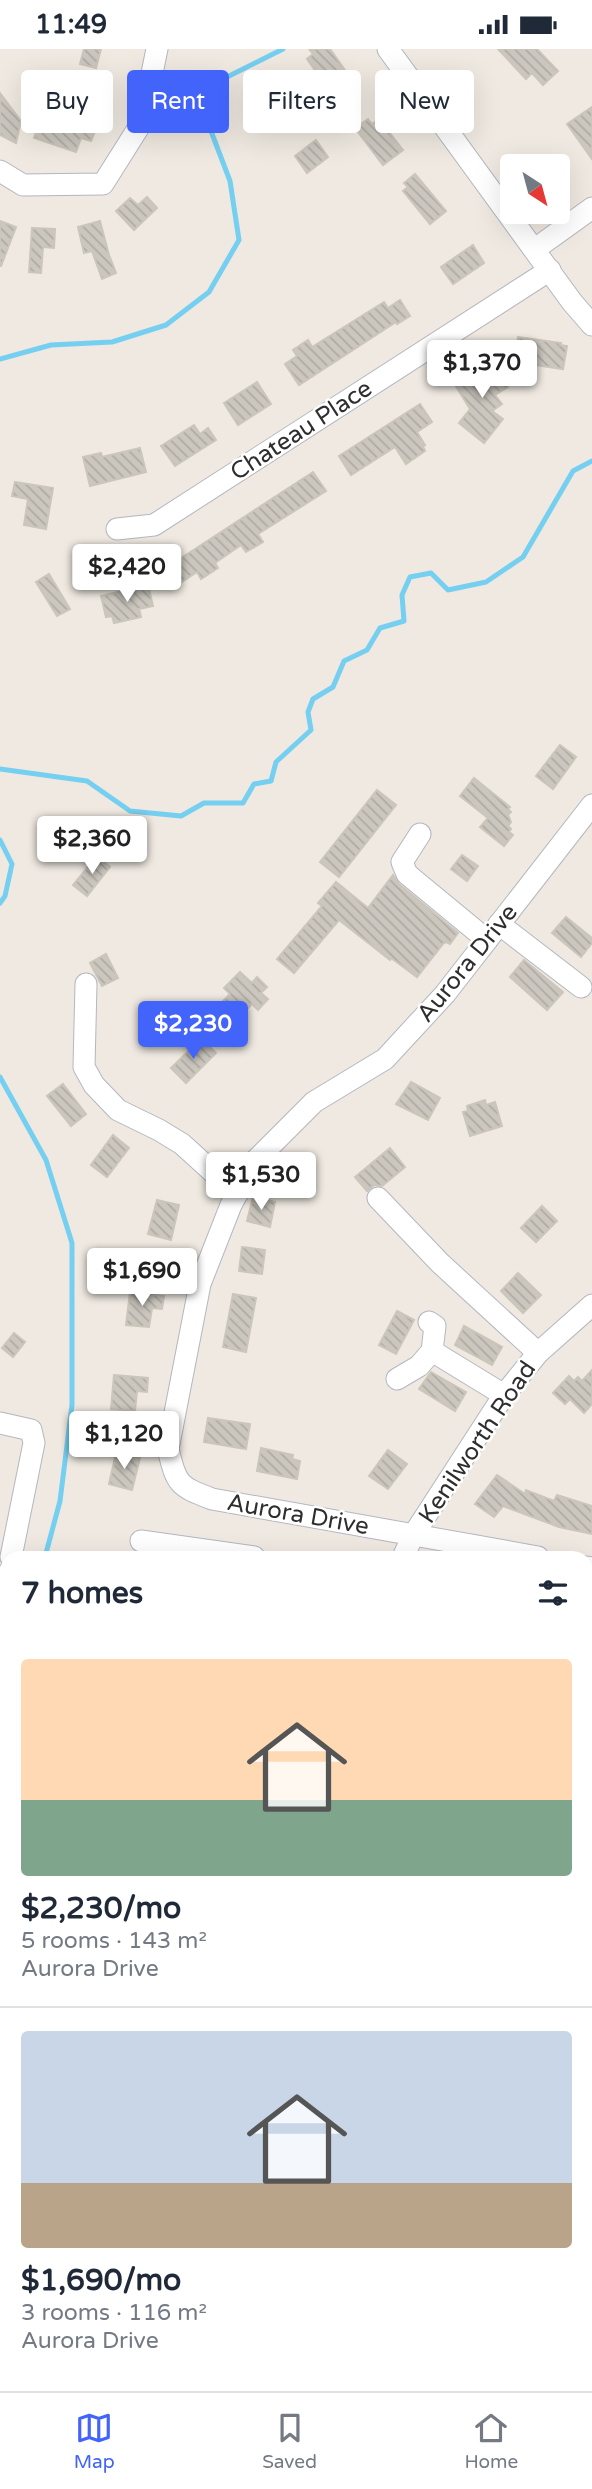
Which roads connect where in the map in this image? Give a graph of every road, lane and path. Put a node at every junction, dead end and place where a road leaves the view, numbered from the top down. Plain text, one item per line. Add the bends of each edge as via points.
1 (157, 49) edge
2 (388, 49) edge
3 (0, 171) edge
4 (592, 208) edge
5 (536, 250) junction
6 (550, 270) junction
7 (592, 325) edge
8 (117, 529) dead end
9 (592, 805) edge
10 (420, 835) dead end
11 (493, 932) junction
12 (86, 984) dead end
13 (581, 987) dead end
14 (237, 1194) junction
15 (378, 1198) dead end
16 (592, 1305) edge
17 (429, 1322) dead end
18 (569, 1328) junction
19 (592, 1332) edge
20 (432, 1351) junction
21 (538, 1353) junction
22 (397, 1380) dead end
23 (504, 1395) junction
24 (0, 1423) edge
25 (414, 1534) junction
26 (141, 1541) dead end
27 (11, 1551) edge
28 (212, 1551) edge
29 (405, 1551) edge
30 (506, 1551) edge

1 - 3 street via 142,122 103,184 23,185
2 - 5 street
4 - 5 street
5 - 6 street
6 - 7 street
6 - 8 street, Chateau Place via 154,525
9 - 11 street, Aurora Drive
10 - 11 street via 402,862 407,874
11 - 13 street
11 - 14 street, Aurora Drive via 445,994 385,1059 314,1102 254,1162
12 - 14 street via 84,1066 94,1085 118,1110 182,1144
14 - 25 street, Aurora Drive via 200,1284 168,1449 174,1471 184,1489 212,1499
15 - 21 street
16 - 18 street, Kenilworth Road
17 - 20 street via 435,1326
18 - 19 street
18 - 21 street, Kenilworth Road
20 - 22 street
20 - 23 street
21 - 23 street, Kenilworth Road
23 - 25 street, Kenilworth Road
24 - 27 street via 31,1430 34,1443
25 - 29 street, Kenilworth Road
25 - 30 street, Aurora Drive
26 - 28 street

